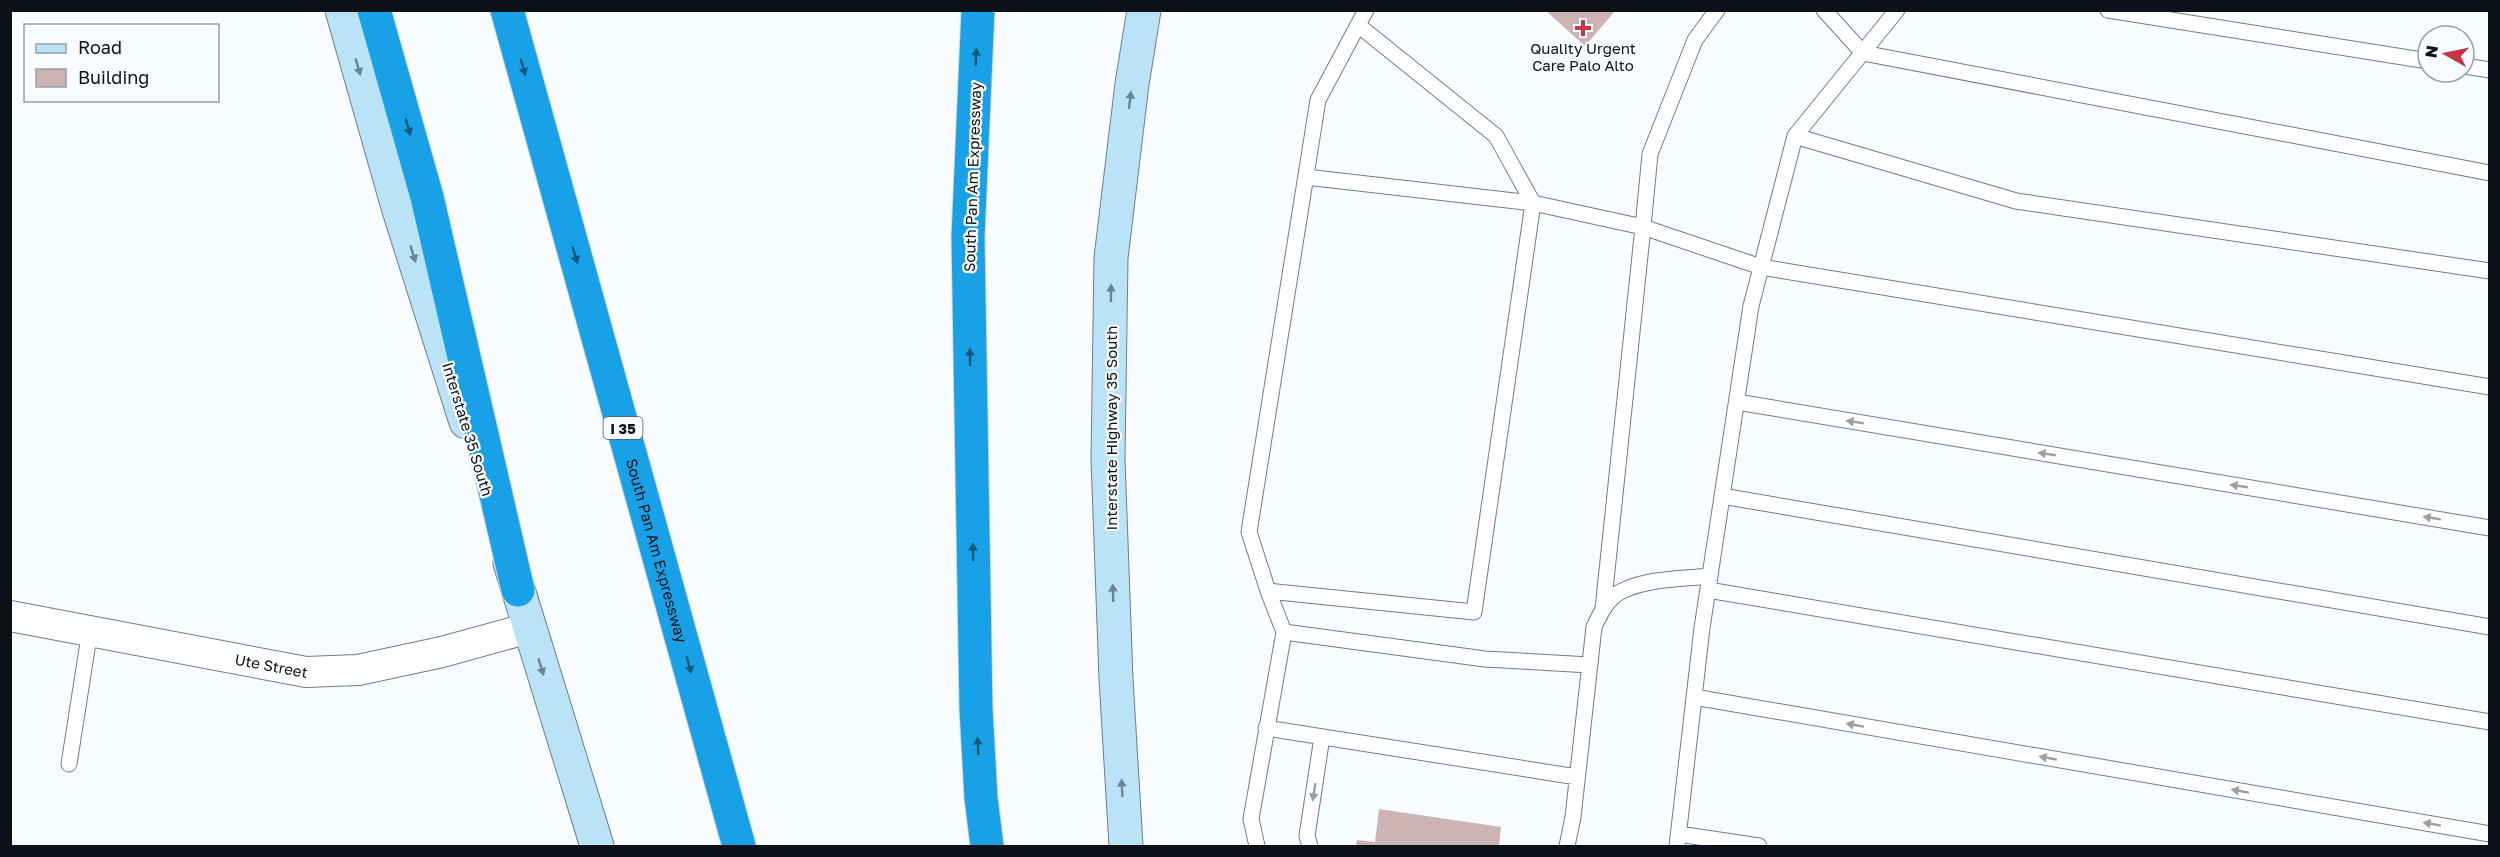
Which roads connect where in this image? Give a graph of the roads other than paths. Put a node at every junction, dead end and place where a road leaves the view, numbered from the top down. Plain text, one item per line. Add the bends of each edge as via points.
1 (342, 10) edge
2 (375, 10) edge
3 (507, 10) edge
4 (978, 10) edge
5 (1144, 10) edge
6 (1366, 10) edge
7 (1717, 10) edge
8 (1824, 10) edge
9 (1897, 10) edge
10 (2109, 10) edge
11 (1359, 25) junction
12 (1863, 53) junction
13 (2416, 59) edge
14 (1795, 136) junction
15 (2490, 173) edge
16 (1306, 177) junction
17 (1533, 203) junction
18 (1643, 227) junction
19 (1761, 267) junction
20 (2490, 271) edge
21 (2490, 387) edge
22 (1737, 402) junction
23 (1722, 496) junction
24 (2490, 528) edge
25 (1709, 583) junction
26 (518, 590) junction
27 (1268, 591) junction
28 (1603, 609) junction
29 (10, 616) edge
30 (2490, 627) edge
31 (529, 628) junction
32 (90, 630) junction
33 (1284, 632) junction
34 (1590, 666) junction
35 (1695, 697) junction
36 (2490, 722) edge
37 (1266, 728) junction
38 (1323, 737) junction
39 (69, 764) dead end
40 (1577, 777) junction
41 (981, 798) junction
42 (2490, 834) edge
43 (1678, 840) edge
44 (597, 846) edge
45 (739, 846) edge
46 (987, 846) edge
47 (992, 846) edge
48 (1126, 846) edge
49 (1257, 846) edge
50 (1310, 846) edge
51 (1567, 846) edge
52 (1759, 846) edge

1 -> 26 main road, Interstate 35 South via 398,207
2 -> 26 highway via 427,197
3 -> 45 highway, South Pan Am Expressway / I 35
41 -> 4 highway, South Pan Am Expressway via 968,237
48 -> 5 main road, Interstate Highway 35 South via 1108,459 1111,270
6 - 11 lane
7 - 18 lane via 1695,40 1650,154
8 - 12 lane
9 - 12 lane
10 - 13 lane
11 - 16 lane via 1318,100
11 - 17 lane via 1496,136
12 - 14 lane
12 - 15 lane
14 - 19 lane
14 - 20 lane via 2016,201
16 - 17 lane
16 - 27 lane via 1249,532
17 - 18 lane
17 - 27 lane via 1474,612
18 - 19 lane
18 - 28 lane
19 - 21 lane
19 - 22 lane via 1751,306
22 - 23 lane
24 -> 22 lane
23 - 25 lane
23 - 30 lane
25 - 28 lane via 1638,586 1621,591
25 - 35 lane
25 - 36 lane
26 - 31 main road, Interstate 35 South
27 - 33 lane
28 - 34 lane via 1594,627
29 - 32 street, Ute Street
31 - 32 street, Ute Street via 358,670 306,672
31 -> 44 main road, Interstate 35 South
32 - 39 lane
33 - 34 lane via 1485,659
33 - 37 lane
34 - 40 lane
42 -> 35 lane
35 - 43 lane
37 - 38 lane
37 - 49 lane via 1251,819
38 - 40 lane
38 -> 50 lane via 1307,836
40 - 51 lane
41 - 46 highway, South Pan Am Expressway
41 - 47 highway
43 - 52 lane

